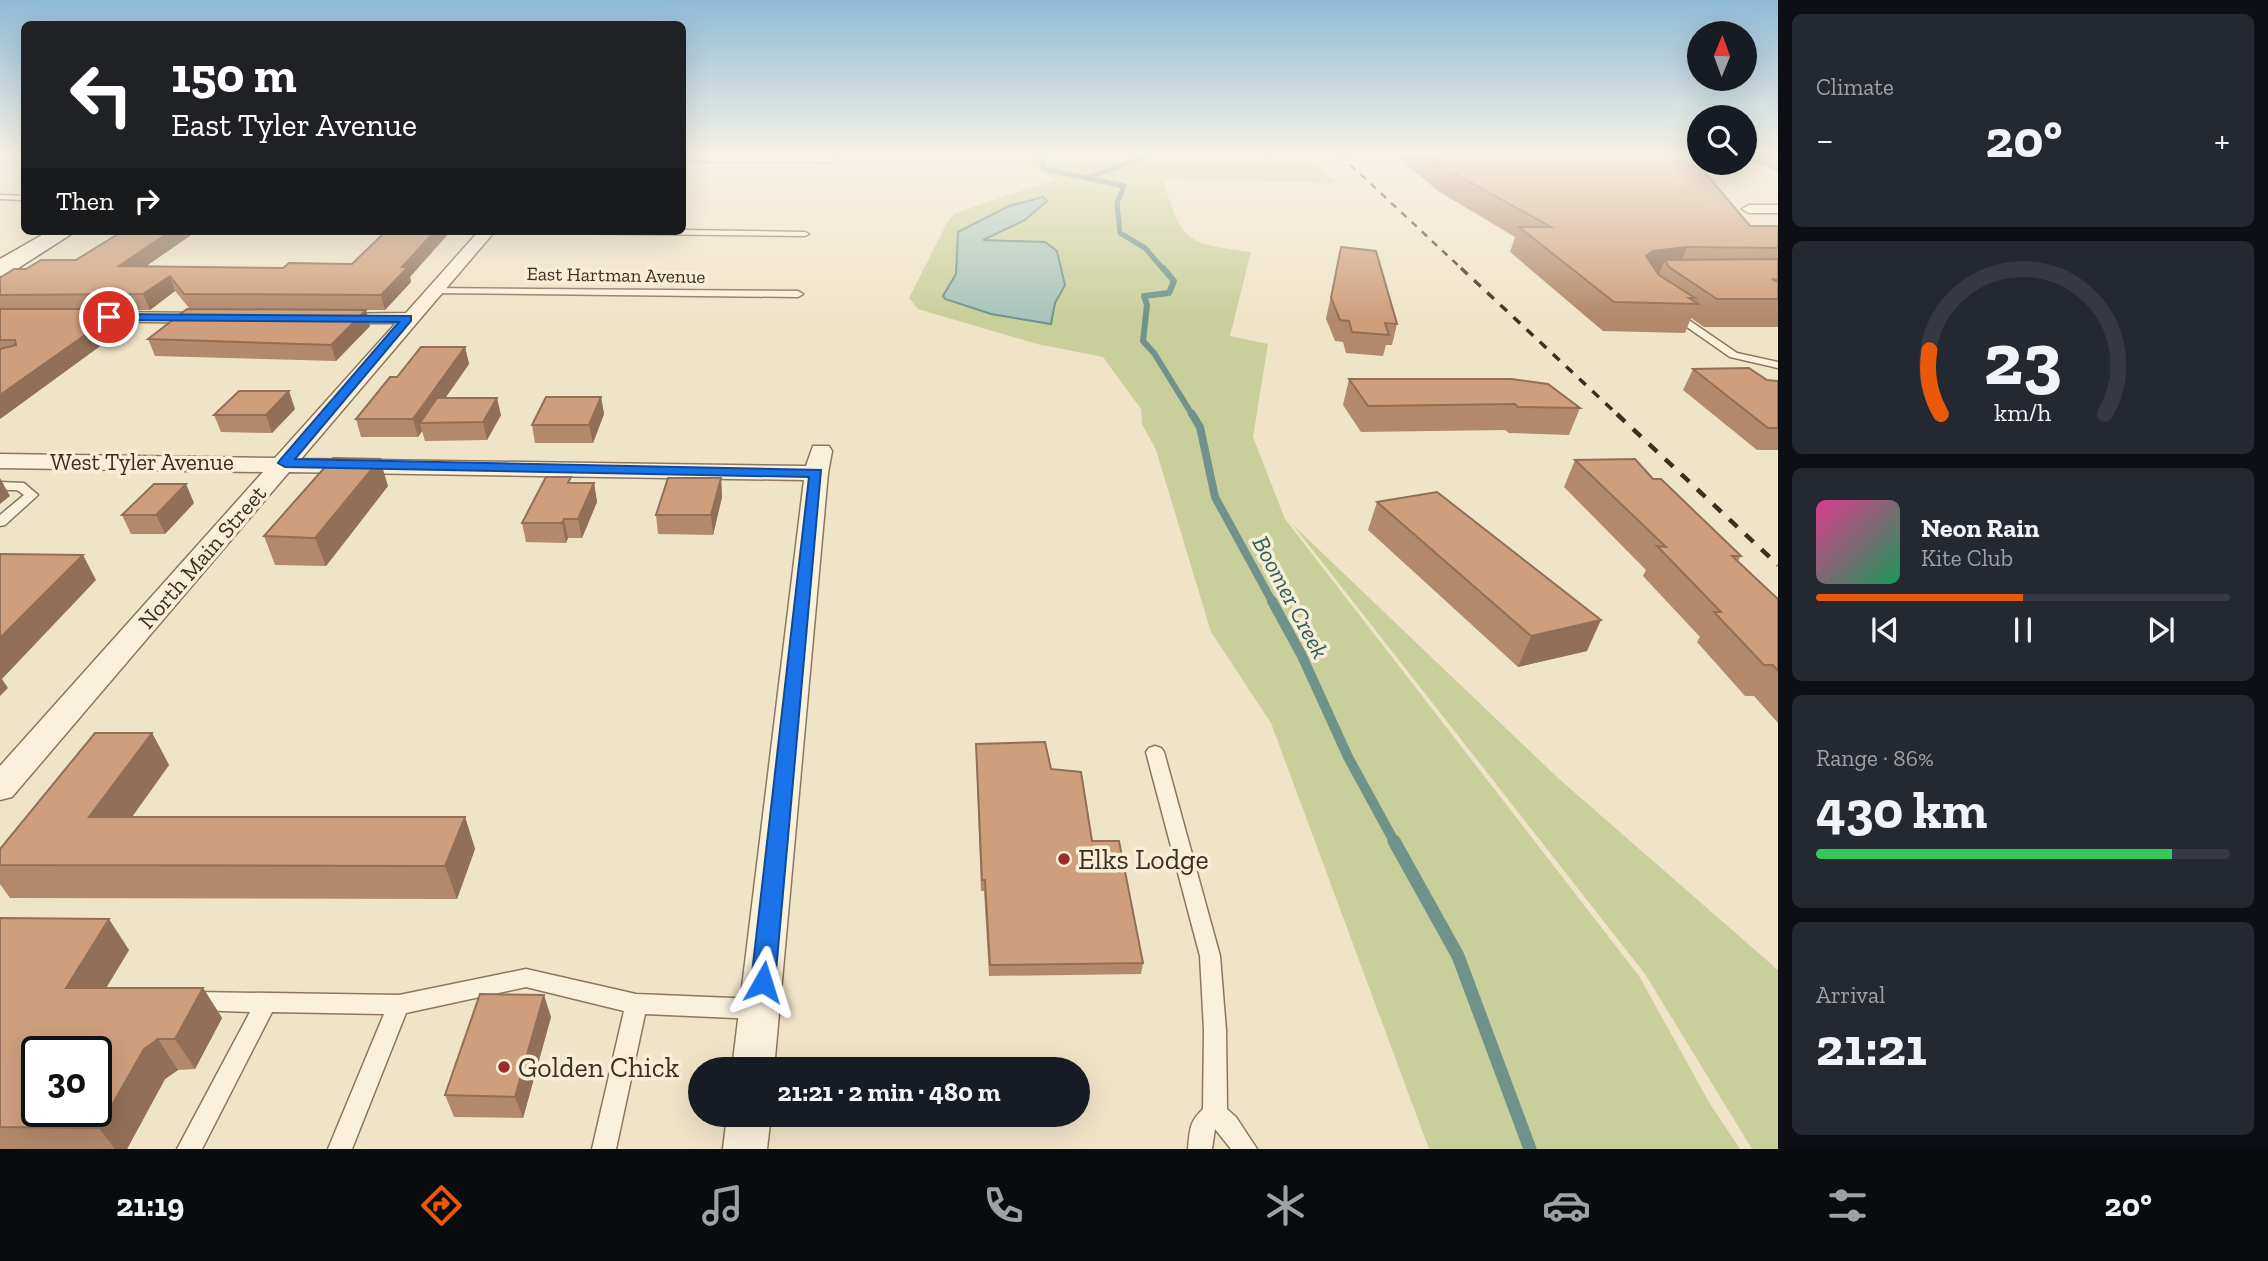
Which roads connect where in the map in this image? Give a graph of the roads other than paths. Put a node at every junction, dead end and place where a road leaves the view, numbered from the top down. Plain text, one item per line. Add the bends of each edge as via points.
1 (1748, 209) dead end
2 (1778, 209) edge
3 (686, 233) edge
4 (805, 234) dead end
5 (58, 235) edge
6 (482, 235) edge
7 (0, 269) edge
8 (433, 290) junction
9 (798, 294) dead end
10 (1662, 306) edge
11 (68, 317) edge
12 (231, 318) edge
13 (312, 318) edge
14 (407, 318) junction
15 (1778, 365) edge
16 (0, 461) edge
17 (285, 463) junction
18 (0, 486) edge
19 (0, 522) edge
20 (1155, 752) dead end
21 (0, 788) edge
22 (171, 1000) edge
23 (266, 1002) junction
24 (399, 1004) junction
25 (636, 1004) junction
26 (760, 1009) junction
27 (754, 1057) edge
28 (1215, 1114) junction
29 (748, 1127) edge
30 (188, 1149) edge
31 (340, 1149) edge
32 (604, 1149) edge
33 (745, 1149) edge
34 (1200, 1149) edge
35 (1245, 1149) edge

1 - 2 street
3 - 4 lane
5 - 7 street
6 - 8 street, North Main Street
8 - 9 lane, East Hartman Avenue
8 - 14 street, North Main Street
10 - 15 lane via 1734,355
11 - 12 street
13 - 14 street
14 - 17 street, North Main Street
16 - 17 street, West Tyler Avenue
17 - 21 street, North Main Street
17 - 26 street, West Tyler Avenue via 819,462
18 - 19 lane via 20,486 32,495
20 - 28 lane via 1210,956
22 - 23 lane
23 - 24 lane
23 - 30 lane
24 - 25 lane via 526,978
24 - 31 lane
25 - 26 lane
25 - 32 lane
26 - 27 street
28 - 34 lane via 1202,1126
28 - 35 lane
29 - 33 street

